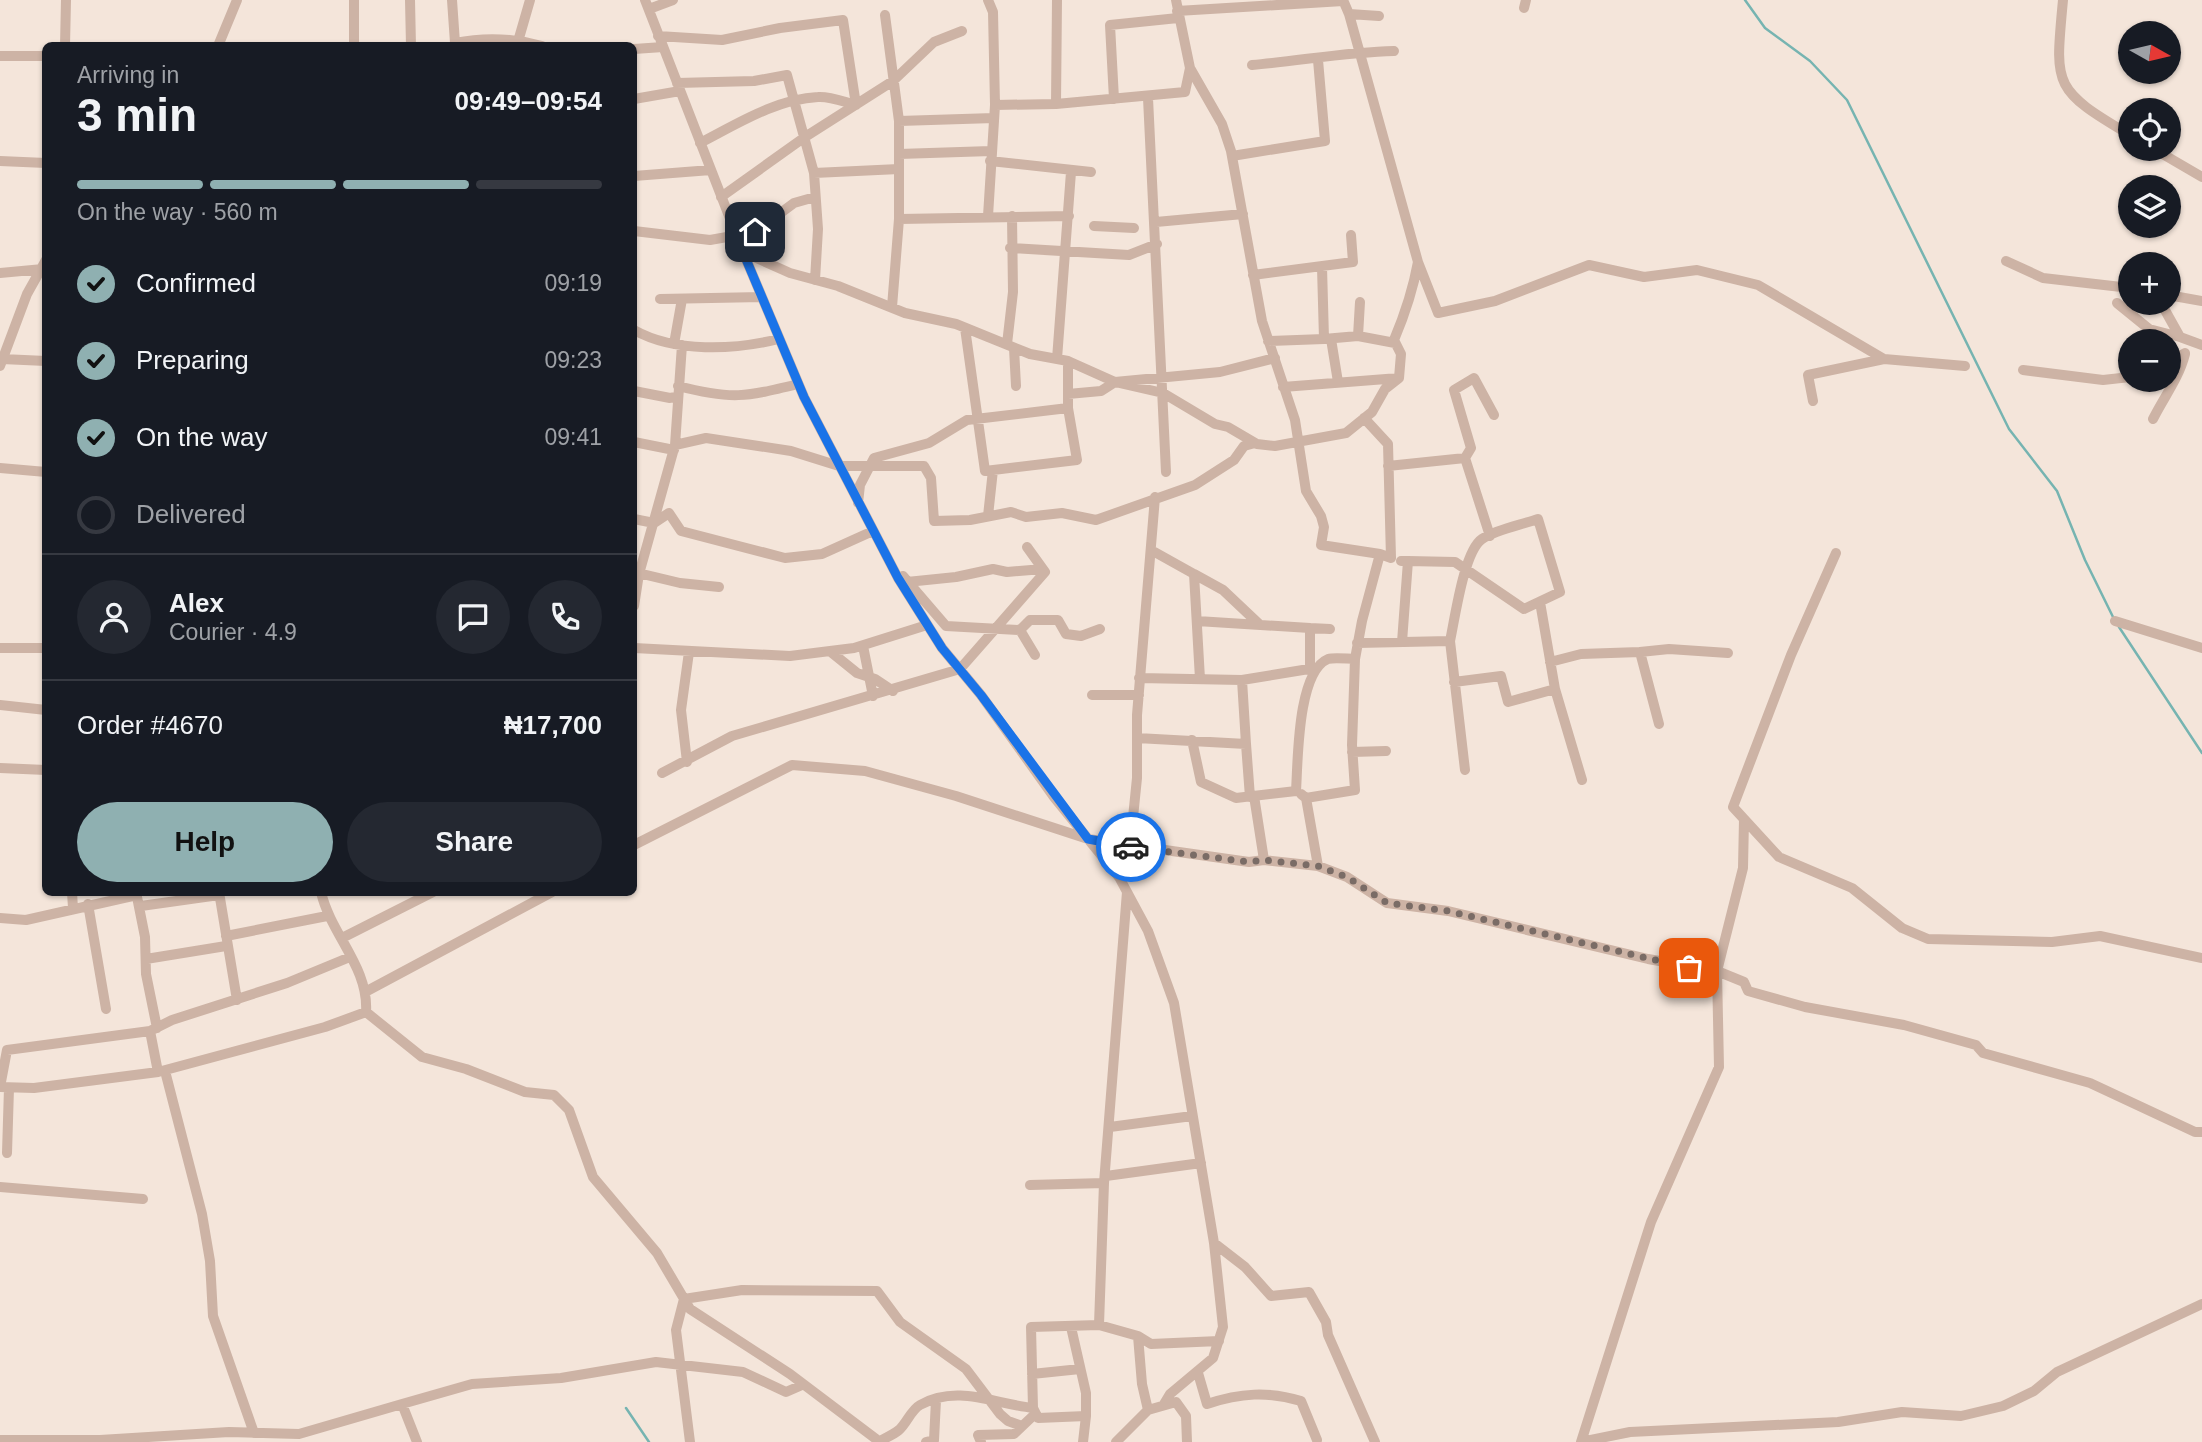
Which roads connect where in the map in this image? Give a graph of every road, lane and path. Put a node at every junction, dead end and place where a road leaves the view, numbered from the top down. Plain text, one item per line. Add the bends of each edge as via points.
1 (66, 0) edge
2 (237, 0) edge
3 (354, 0) edge
4 (410, 0) edge
5 (452, 0) edge
6 (530, 0) edge
7 (673, 0) edge
8 (988, 0) edge
9 (1057, 0) edge
10 (1343, 0) edge
11 (2063, 0) edge
12 (647, 4) edge
13 (1177, 10) edge
14 (1349, 14) junction
15 (885, 15) dead end
16 (1379, 16) dead end
17 (962, 31) dead end
18 (661, 41) junction
19 (65, 42) edge
20 (220, 42) edge
21 (354, 42) edge
22 (411, 42) edge
23 (455, 42) edge
24 (459, 42) edge
25 (518, 42) edge
26 (637, 48) edge
27 (1394, 51) dead end
28 (1358, 52) junction
29 (0, 56) edge
30 (42, 56) edge
31 (1318, 60) junction
32 (1252, 65) dead end
33 (1190, 68) junction
34 (893, 81) junction
35 (678, 87) junction
36 (1147, 97) junction
37 (637, 98) edge
38 (1114, 99) junction
39 (795, 102) junction
40 (1056, 104) junction
41 (856, 105) junction
42 (995, 105) junction
43 (994, 118) junction
44 (899, 121) junction
45 (2118, 127) edge
46 (805, 137) junction
47 (700, 143) junction
48 (899, 154) junction
49 (990, 156) junction
50 (1232, 156) junction
51 (0, 161) edge
52 (2175, 161) edge
53 (42, 163) edge
54 (900, 169) junction
55 (711, 170) junction
56 (1071, 172) junction
57 (1091, 172) dead end
58 (814, 173) junction
59 (637, 176) edge
60 (2202, 177) edge
61 (721, 197) junction
62 (815, 197) junction
63 (1243, 214) junction
64 (988, 216) junction
65 (1012, 216) junction
66 (1069, 216) junction
67 (899, 219) junction
68 (1156, 222) junction
69 (1094, 226) dead end
70 (1134, 228) dead end
71 (637, 231) edge
72 (738, 234) junction
73 (1351, 235) dead end
74 (1157, 244) junction
75 (1010, 248) junction
76 (743, 252) junction
77 (1067, 252) junction
78 (2006, 261) dead end
79 (1418, 262) junction
80 (42, 266) edge
81 (1322, 267) junction
82 (42, 270) edge
83 (0, 273) edge
84 (1254, 275) junction
85 (815, 280) junction
86 (2118, 287) edge
87 (762, 297) junction
88 (2181, 297) edge
89 (660, 299) dead end
90 (682, 299) junction
91 (2202, 300) edge
92 (1360, 302) dead end
93 (892, 307) junction
94 (2133, 315) edge
95 (965, 328) junction
96 (2152, 329) edge
97 (637, 331) edge
98 (1358, 336) junction
99 (779, 338) junction
100 (1328, 339) junction
101 (1268, 341) junction
102 (1395, 343) junction
103 (2197, 343) edge
104 (678, 344) junction
105 (1011, 346) junction
106 (2185, 354) junction
107 (2181, 356) edge
108 (1275, 358) junction
109 (1884, 359) junction
110 (1062, 360) junction
111 (42, 361) edge
112 (1, 362) edge
113 (1965, 366) dead end
114 (2023, 370) dead end
115 (1161, 377) junction
116 (1399, 378) junction
117 (2118, 378) edge
118 (1115, 382) junction
119 (1338, 382) junction
120 (798, 384) junction
121 (1016, 386) dead end
122 (1283, 387) junction
123 (678, 391) junction
124 (637, 392) edge
125 (1163, 393) junction
126 (1068, 394) junction
127 (1813, 401) dead end
128 (1069, 408) junction
129 (1494, 415) dead end
130 (1364, 418) junction
131 (2153, 419) dead end
132 (977, 420) junction
133 (1298, 440) junction
134 (637, 442) edge
135 (1255, 443) junction
136 (675, 447) junction
137 (1465, 458) junction
138 (869, 465) junction
139 (839, 466) junction
140 (1388, 466) junction
141 (0, 468) edge
142 (993, 470) junction
143 (42, 472) edge
144 (1166, 472) dead end
145 (1155, 497) junction
146 (858, 503) junction
147 (988, 516) junction
148 (637, 520) edge
149 (654, 523) junction
150 (873, 531) junction
151 (1490, 536) junction
152 (879, 542) junction
153 (1027, 547) dead end
154 (1151, 550) junction
155 (1836, 553) dead end
156 (1386, 556) junction
157 (1408, 561) junction
158 (1043, 569) junction
159 (637, 570) edge
160 (1466, 570) junction
161 (637, 573) edge
162 (1194, 574) junction
163 (907, 582) junction
164 (719, 587) dead end
165 (1540, 602) junction
166 (1196, 621) junction
167 (2115, 621) dead end
168 (1259, 624) junction
169 (927, 625) junction
170 (1310, 628) junction
171 (998, 629) junction
172 (1100, 629) dead end
173 (1330, 629) dead end
174 (1020, 630) junction
175 (1450, 641) junction
176 (1402, 642) junction
177 (1357, 643) junction
178 (863, 646) junction
179 (0, 648) edge
180 (42, 648) edge
181 (637, 648) edge
182 (2202, 648) edge
183 (689, 652) junction
184 (830, 652) junction
185 (1640, 652) junction
186 (1728, 653) dead end
187 (1035, 655) dead end
188 (1355, 659) junction
189 (1550, 662) junction
190 (1314, 668) junction
191 (960, 669) junction
192 (868, 677) junction
193 (1139, 678) junction
194 (1200, 679) junction
195 (1242, 680) junction
196 (1454, 682) junction
197 (1555, 689) junction
198 (893, 691) junction
199 (1092, 695) dead end
200 (1139, 695) junction
201 (873, 696) junction
202 (0, 705) edge
203 (42, 710) edge
204 (1659, 724) dead end
205 (1137, 738) junction
206 (1192, 740) junction
207 (1246, 744) junction
208 (1386, 751) dead end
209 (1352, 752) junction
210 (687, 762) junction
211 (0, 768) edge
212 (42, 770) edge
213 (1465, 770) dead end
214 (662, 773) dead end
215 (1582, 780) dead end
216 (1296, 791) junction
217 (1252, 796) junction
218 (1306, 797) junction
219 (1744, 820) junction
220 (1088, 839) junction
221 (637, 843) edge
222 (1130, 847) junction
223 (1264, 860) junction
224 (1318, 866) junction
225 (1127, 892) junction
226 (72, 896) edge
227 (127, 896) edge
228 (138, 896) edge
229 (206, 896) edge
230 (219, 896) edge
231 (322, 896) edge
232 (425, 896) edge
233 (545, 896) edge
234 (88, 904) junction
235 (141, 906) junction
236 (73, 908) junction
237 (327, 916) junction
238 (0, 918) edge
239 (342, 938) junction
240 (226, 941) junction
241 (350, 957) junction
242 (2202, 958) edge
243 (146, 959) junction
244 (1717, 971) junction
245 (367, 991) junction
246 (237, 1000) junction
247 (106, 1009) dead end
248 (366, 1012) junction
249 (153, 1030) junction
250 (161, 1071) junction
251 (9, 1088) junction
252 (1192, 1116) junction
253 (1110, 1127) junction
254 (2202, 1132) edge
255 (8, 1153) dead end
256 (1201, 1163) junction
257 (1105, 1180) junction
258 (1030, 1185) dead end
259 (0, 1187) edge
260 (143, 1199) dead end
261 (1214, 1243) junction
262 (684, 1299) junction
263 (2202, 1304) edge
264 (1099, 1325) junction
265 (1072, 1327) junction
266 (1138, 1336) junction
267 (1219, 1341) junction
268 (679, 1363) junction
269 (1080, 1369) junction
270 (1198, 1373) junction
271 (1032, 1374) junction
272 (802, 1385) junction
273 (988, 1399) junction
274 (936, 1401) junction
275 (402, 1404) junction
276 (1164, 1404) junction
277 (1148, 1410) junction
278 (1034, 1411) junction
279 (1086, 1416) junction
280 (254, 1433) junction
281 (1017, 1434) edge
282 (278, 1438) edge
283 (0, 1440) edge
284 (1317, 1440) dead end
285 (933, 1441) edge
286 (417, 1442) edge
287 (691, 1442) edge
288 (880, 1442) edge
289 (981, 1442) edge
290 (1083, 1442) edge
291 (1117, 1442) edge
292 (1187, 1442) edge
293 (1375, 1442) edge

1 - 19 street
2 - 20 street
3 - 21 street
4 - 22 street
5 - 23 street
6 - 25 street
7 - 12 street
8 - 42 street via 993,12
9 - 40 street
10 - 13 street
10 - 14 street
11 - 45 street via 2057,50 2064,85 2081,103
12 - 18 street
13 - 33 street
13 - 38 street via 1110,25
14 - 16 street
14 - 28 street
15 - 34 street
17 - 34 street via 934,42
18 - 26 street
18 - 35 street
18 - 41 street via 722,40 843,20
24 - 25 street via 477,38
27 - 28 street
28 - 31 street
28 - 79 street
29 - 30 street
31 - 32 street
31 - 50 street via 1325,141
33 - 36 street via 1185,92
33 - 50 street via 1222,124
34 - 41 street
34 - 44 street
35 - 37 street
35 - 39 street via 788,75
35 - 47 street
36 - 38 street
36 - 68 street
38 - 40 street
39 - 41 street via 820,96
39 - 46 street
39 - 47 street via 766,109
40 - 42 street
41 - 46 street
42 - 43 street
43 - 44 street
43 - 49 street
44 - 48 street
46 - 58 street
46 - 61 street
47 - 55 street
48 - 49 street
48 - 54 street
49 - 56 street
49 - 64 street
50 - 63 street
51 - 53 street
52 - 60 street
54 - 58 street
54 - 67 street
55 - 59 street
55 - 61 street
56 - 57 street
56 - 66 street
58 - 62 street
61 - 72 street
62 - 72 street via 794,203 755,232
62 - 85 street
63 - 68 street
63 - 84 street
64 - 65 street
64 - 67 street
65 - 66 street
65 - 75 street
66 - 77 street
67 - 93 street
68 - 74 street
69 - 70 street
71 - 72 street via 697,240
72 - 76 street
73 - 81 street via 1353,262
74 - 77 street via 1129,255
74 - 115 street
75 - 77 street
75 - 105 street
76 - 85 street
76 - 87 street
77 - 110 street
78 - 86 street via 2043,278
79 - 102 street
79 - 109 street via 1438,313 1495,301 1589,265 1644,277 1697,270 1758,285
80 - 83 street
81 - 84 street
81 - 100 street
82 - 112 street
84 - 101 street
85 - 93 street
87 - 90 street
87 - 99 street
88 - 91 street
89 - 90 street
90 - 104 street
92 - 98 street
93 - 95 street
94 - 96 street
95 - 105 street
95 - 132 street
97 - 104 street
98 - 100 street
98 - 102 street
99 - 104 street via 752,346
99 - 120 street
100 - 101 street
100 - 119 street
101 - 108 street
102 - 116 street via 1401,354
103 - 106 street
104 - 123 street
105 - 110 street
105 - 121 street
106 - 107 street
106 - 131 street via 2180,374
108 - 115 street via 1220,372
108 - 122 street
109 - 113 street
109 - 127 street via 1808,375
110 - 118 street
110 - 126 street
111 - 112 street
114 - 117 street
115 - 118 street
115 - 125 street
116 - 119 street
116 - 130 street
118 - 125 street
118 - 126 street via 1101,391
119 - 122 street
120 - 123 street via 744,398
120 - 139 street
122 - 133 street
123 - 124 street via 670,398
123 - 136 street
125 - 135 street
125 - 144 street
126 - 128 street
128 - 132 street
128 - 142 street via 1077,460
129 - 137 street via 1474,378 1454,390 1471,448
130 - 133 street via 1346,433
130 - 140 street via 1388,444
132 - 138 street via 967,420 929,443 874,458
132 - 142 street via 985,471
133 - 135 street via 1275,446
133 - 156 street via 1306,491 1324,527 1321,545
134 - 136 street
135 - 145 street via 1244,446 1234,460 1195,485
136 - 139 street via 706,438 791,451
136 - 149 street
137 - 140 street
137 - 151 street
138 - 139 street
138 - 146 street
138 - 147 street via 924,466 931,478 934,521
139 - 146 street
140 - 156 street
141 - 143 street
142 - 147 street
145 - 147 street via 1096,520 1062,513
145 - 154 street
146 - 150 street
148 - 149 street
149 - 150 street via 668,513 681,531 785,558 822,554
149 - 159 street
150 - 152 street
151 - 160 street via 1472,550
151 - 165 street via 1538,519 1560,592
152 - 163 street
152 - 169 street
153 - 158 street
154 - 162 street
154 - 193 street
155 - 219 street via 1733,807
156 - 157 street
156 - 177 street
157 - 160 street via 1455,562
157 - 176 street
158 - 163 street via 993,569
158 - 171 street
160 - 165 street via 1524,609
160 - 175 street
161 - 164 street
162 - 166 street
162 - 168 street via 1223,590
163 - 171 street via 946,626
165 - 189 street
166 - 168 street
166 - 194 street
167 - 182 street
168 - 170 street
169 - 178 street
169 - 191 street
170 - 173 street
170 - 190 street
171 - 174 street
171 - 191 street
172 - 174 street via 1081,636 1066,634 1058,620 1030,620
174 - 187 street
175 - 176 street
175 - 196 street
176 - 177 street
177 - 188 street
178 - 184 street
178 - 192 street
179 - 180 street
181 - 183 street
183 - 184 street via 790,656
183 - 210 street via 681,710
184 - 192 street
185 - 186 street
185 - 189 street via 1581,654
185 - 204 street
188 - 190 street via 1328,659
188 - 209 street
189 - 197 street
190 - 195 street
190 - 216 street via 1303,703
191 - 198 street
191 - 220 street
192 - 198 street
192 - 201 street
193 - 194 street
193 - 200 street
194 - 195 street
195 - 207 street
196 - 197 street via 1501,676 1508,702
196 - 213 street
197 - 215 street
198 - 201 street
199 - 200 street
200 - 205 street
201 - 210 street via 732,736
202 - 203 street
205 - 206 street
205 - 222 street
206 - 207 street
206 - 217 street via 1201,782 1236,798
207 - 217 street
208 - 209 street
209 - 218 street via 1355,790
210 - 214 street
211 - 212 street
216 - 217 street
216 - 218 street
217 - 223 street
218 - 224 street
219 - 242 street via 1779,857 1852,888 1902,928 1928,939 2052,942 2100,936
219 - 244 street via 1743,868
220 - 221 street via 865,771 792,765
220 - 222 street
220 - 225 street
222 - 223 street
223 - 224 street
224 - 244 street via 1347,877 1387,903 1448,911
225 - 252 street via 1148,931 1174,1003
225 - 253 street
226 - 236 street
227 - 234 street
228 - 235 street
229 - 235 street
230 - 240 street
231 - 237 street
232 - 239 street
233 - 245 street
234 - 236 street
234 - 247 street
235 - 243 street
236 - 238 street via 26,920
237 - 239 street
237 - 240 street
239 - 241 street
240 - 243 street
240 - 246 street
241 - 245 street
241 - 246 street
243 - 249 street
244 - 254 street via 1744,982 1748,991 1760,995 1976,1045 1983,1053 2090,1083
244 - 263 street via 1719,1067 1651,1223 1581,1442 1630,1433 1839,1422 1902,1412 1961,1416 2003,1406 2034,1391 2057,1372
245 - 248 street
246 - 249 street
248 - 250 street
248 - 262 street via 422,1057 525,1092 554,1095 569,1110 593,1177 657,1253
249 - 250 street
249 - 251 street via 7,1049 0,1087
250 - 251 street
250 - 280 street via 202,1213 213,1316
251 - 255 street
252 - 253 street
252 - 256 street
253 - 257 street
256 - 257 street
256 - 261 street
257 - 258 street
257 - 264 street
259 - 260 street
261 - 267 street via 1223,1327
261 - 293 street via 1245,1267 1271,1296 1309,1292
262 - 268 street via 676,1330
262 - 272 street via 695,1312
262 - 273 street via 741,1290 877,1291 900,1322 966,1369
264 - 265 street
264 - 266 street
265 - 269 street
265 - 271 street via 1031,1327
266 - 267 street via 1151,1344
266 - 277 street
267 - 270 street via 1213,1358
268 - 272 street via 743,1372 786,1392
268 - 275 street via 472,1384
268 - 287 street
269 - 271 street
269 - 279 street
270 - 276 street
270 - 284 street via 1208,1404 1252,1393 1301,1401
271 - 278 street
272 - 288 street
273 - 274 street via 970,1394
273 - 278 street
273 - 281 street
274 - 285 street
274 - 288 street via 919,1406 899,1430
275 - 282 street
275 - 286 street
276 - 277 street
276 - 292 street via 1176,1402 1185,1412
277 - 291 street
278 - 279 street via 1038,1418
278 - 281 street
279 - 290 street
280 - 282 street
280 - 283 street
281 - 289 street via 978,1435

